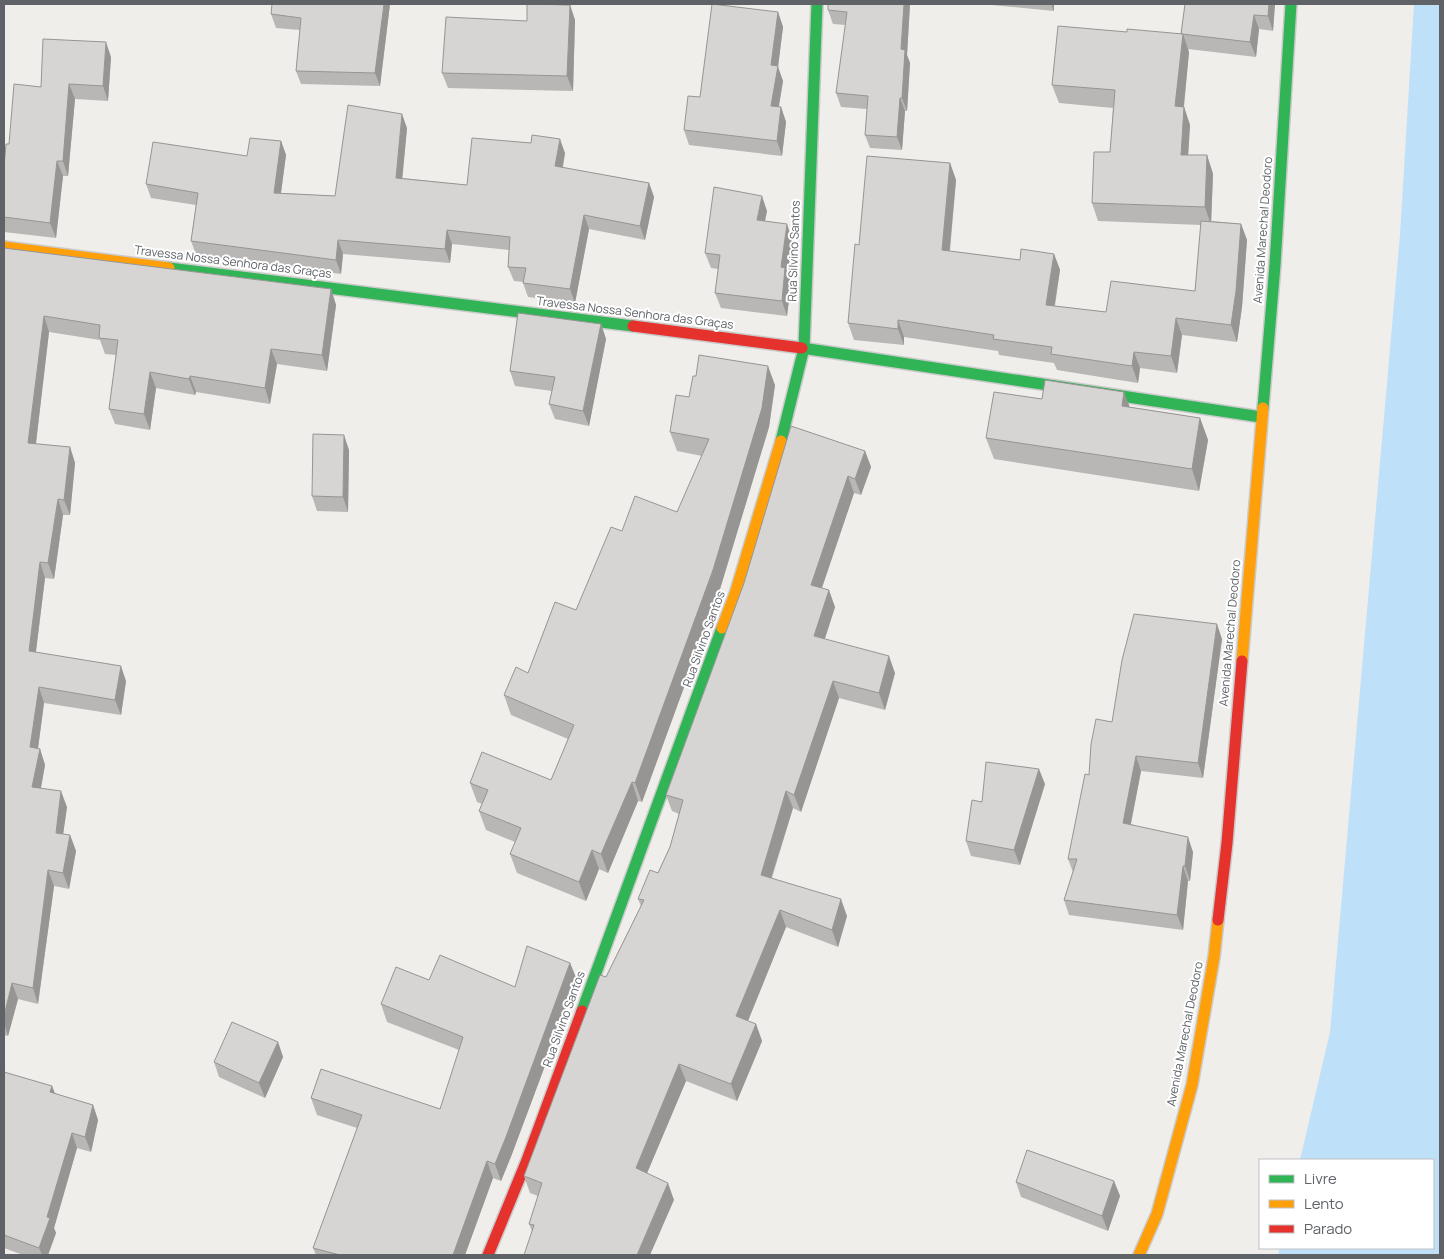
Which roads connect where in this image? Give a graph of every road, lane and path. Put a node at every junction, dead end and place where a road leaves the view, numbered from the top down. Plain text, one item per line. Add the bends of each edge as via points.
1 (817, 4) edge
2 (1291, 4) edge
3 (4, 247) edge
4 (804, 348) junction
5 (1262, 417) junction
6 (488, 1255) edge
7 (1139, 1255) edge

1 - 4 street, Rua Silvino Santos
2 - 5 street, Avenida Marechal Deodoro
3 - 4 street, Travessa Nossa Senhora das Graças
4 - 5 street, Travessa Nossa Senhora das Graças
4 - 6 street, Rua Silvino Santos via 784,431 735,594 527,1160
5 - 7 street, Avenida Marechal Deodoro via 1227,844 1214,957 1192,1085 1157,1214

